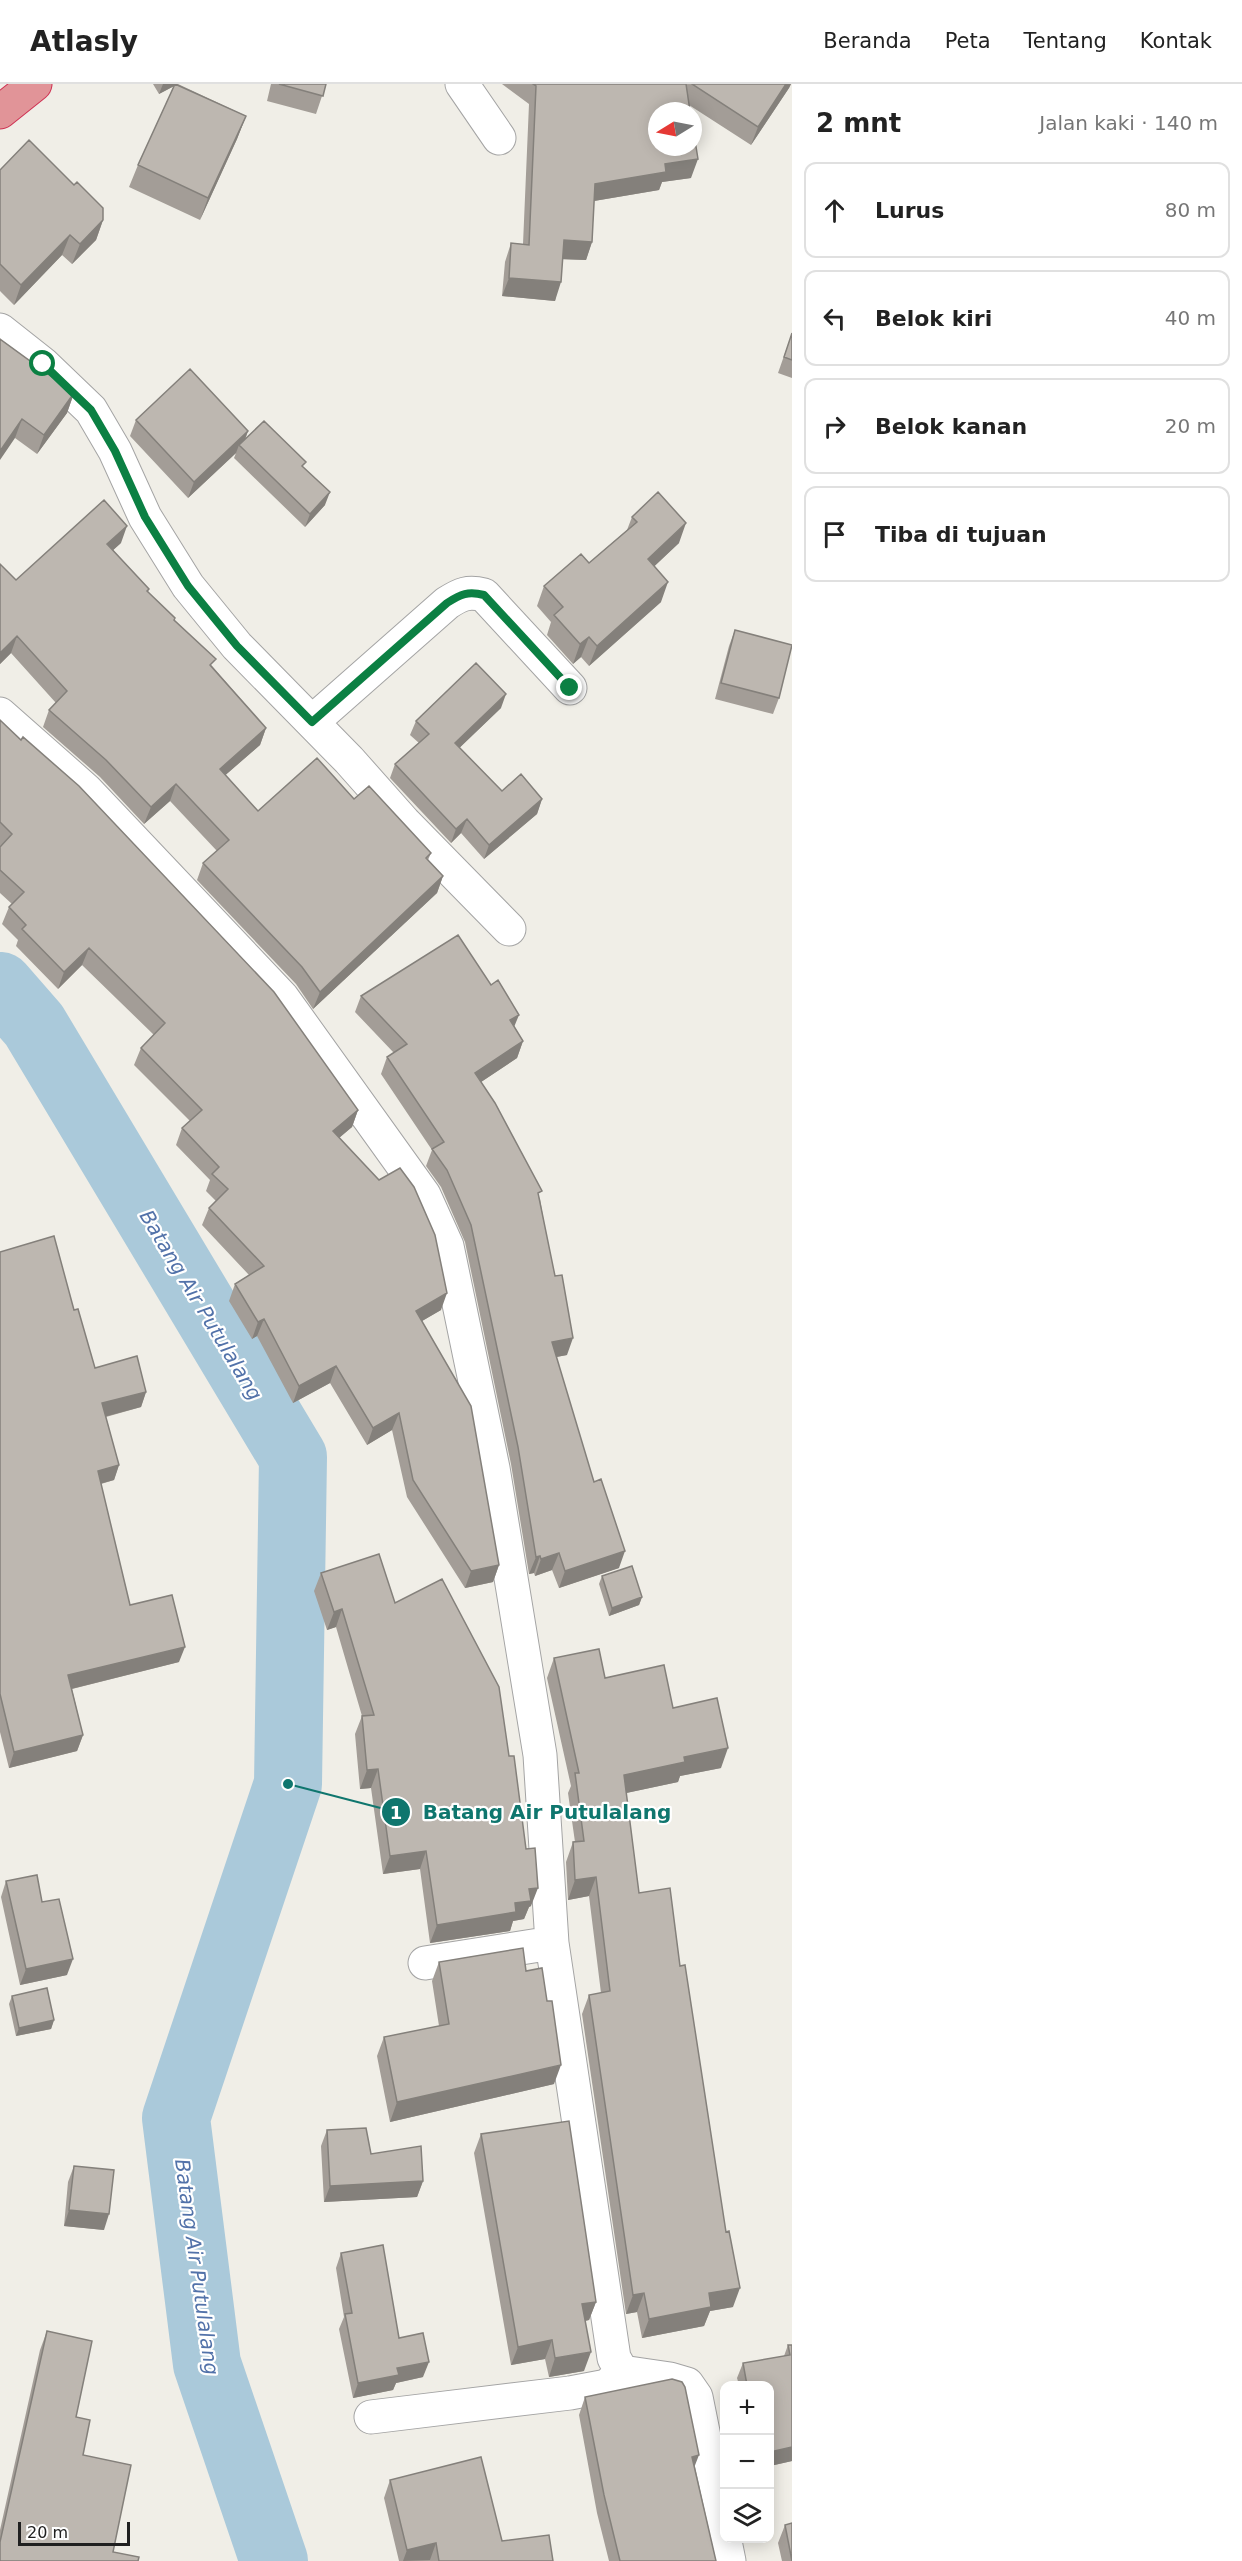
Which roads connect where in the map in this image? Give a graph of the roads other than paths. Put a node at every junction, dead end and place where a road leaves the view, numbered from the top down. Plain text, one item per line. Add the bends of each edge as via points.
1 (36, 84) edge
2 (462, 84) edge
3 (0, 112) edge
4 (500, 138) dead end
5 (0, 330) edge
6 (570, 688) dead end
7 (0, 714) edge
8 (312, 722) junction
9 (509, 929) dead end
10 (552, 1943) junction
11 (425, 1963) dead end
12 (622, 2372) junction
13 (371, 2417) dead end
14 (729, 2561) edge

1 - 3 highway
2 - 4 street
5 - 8 street via 91,410 145,517 188,586 237,646
6 - 8 street via 484,595 472,592 460,594 447,603
7 - 10 street via 86,790 282,997 424,1196 447,1246 493,1468 540,1755
8 - 9 street
10 - 11 street
10 - 12 street via 609,2334 614,2358
12 - 13 street via 607,2386 570,2393
12 - 14 street via 687,2384 696,2397

